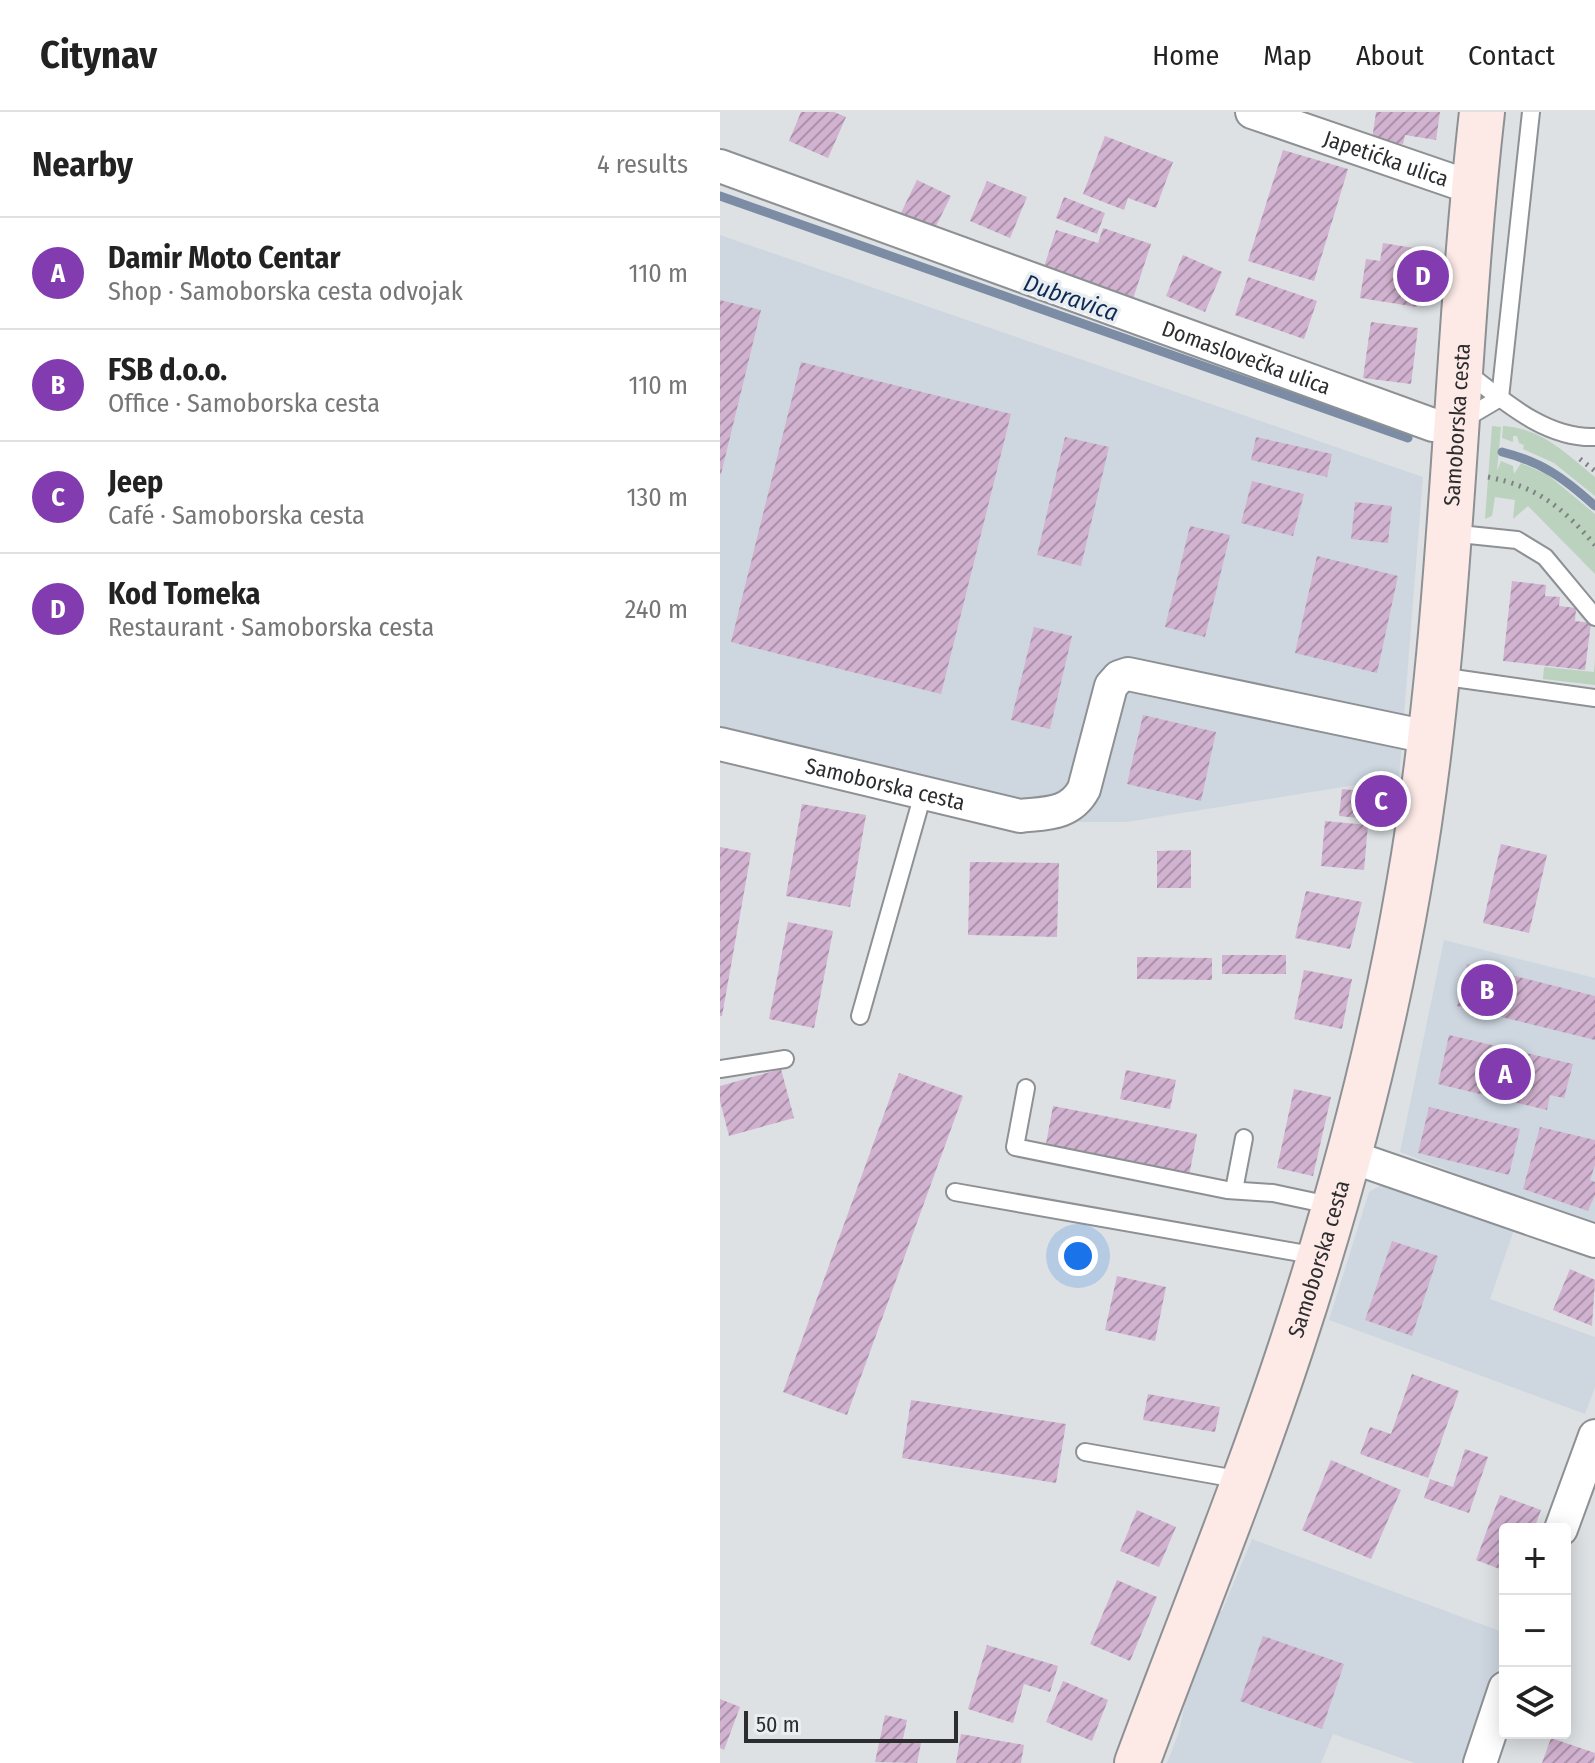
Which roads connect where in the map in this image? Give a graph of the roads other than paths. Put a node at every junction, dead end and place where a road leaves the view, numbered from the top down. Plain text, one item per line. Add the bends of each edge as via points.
1 (1252, 112) edge
2 (1482, 112) edge
3 (1531, 112) edge
4 (720, 166) edge
5 (1476, 189) junction
6 (1461, 368) junction
7 (1500, 398) junction
8 (1457, 424) junction
9 (1595, 437) edge
10 (1448, 533) junction
11 (1595, 617) edge
12 (1438, 676) junction
13 (1595, 698) edge
14 (1428, 737) junction
15 (720, 744) edge
16 (923, 794) junction
17 (860, 1016) dead end
18 (785, 1059) dead end
19 (720, 1069) edge
20 (1026, 1088) dead end
21 (1244, 1138) dead end
22 (1349, 1156) junction
23 (1234, 1190) junction
24 (955, 1192) dead end
25 (1336, 1206) junction
26 (1595, 1241) edge
27 (1319, 1257) junction
28 (1595, 1436) edge
29 (1085, 1452) dead end
30 (1242, 1480) junction
31 (1563, 1523) edge
32 (1499, 1706) edge
33 (1137, 1763) edge
34 (1480, 1763) edge

1 - 5 street, Japetićka ulica
2 - 5 street, Samoborska cesta
3 - 7 lane
4 - 8 street, Domaslovečka ulica via 1433,425
5 - 6 street, Samoborska cesta
6 - 7 lane
6 - 8 street, Samoborska cesta
7 - 8 lane
7 - 9 lane via 1550,426 1580,438
8 - 10 street, Samoborska cesta
10 - 11 lane via 1517,540 1545,557
10 - 12 street, Samoborska cesta
12 - 13 lane
12 - 14 street, Samoborska cesta
14 - 16 street, Samoborska cesta via 1128,674 1111,686 1076,804 1020,816
14 - 22 street, Samoborska cesta via 1407,896 1381,1031
15 - 16 street, Samoborska cesta
16 - 17 lane
18 - 19 lane
20 - 23 lane via 1015,1147
21 - 23 lane
22 - 25 street, Samoborska cesta
22 - 26 street
23 - 25 lane
24 - 27 lane
25 - 27 street, Samoborska cesta
27 - 30 street, Samoborska cesta
28 - 31 street
29 - 30 lane
30 - 33 street, Samoborska cesta
32 - 34 street

